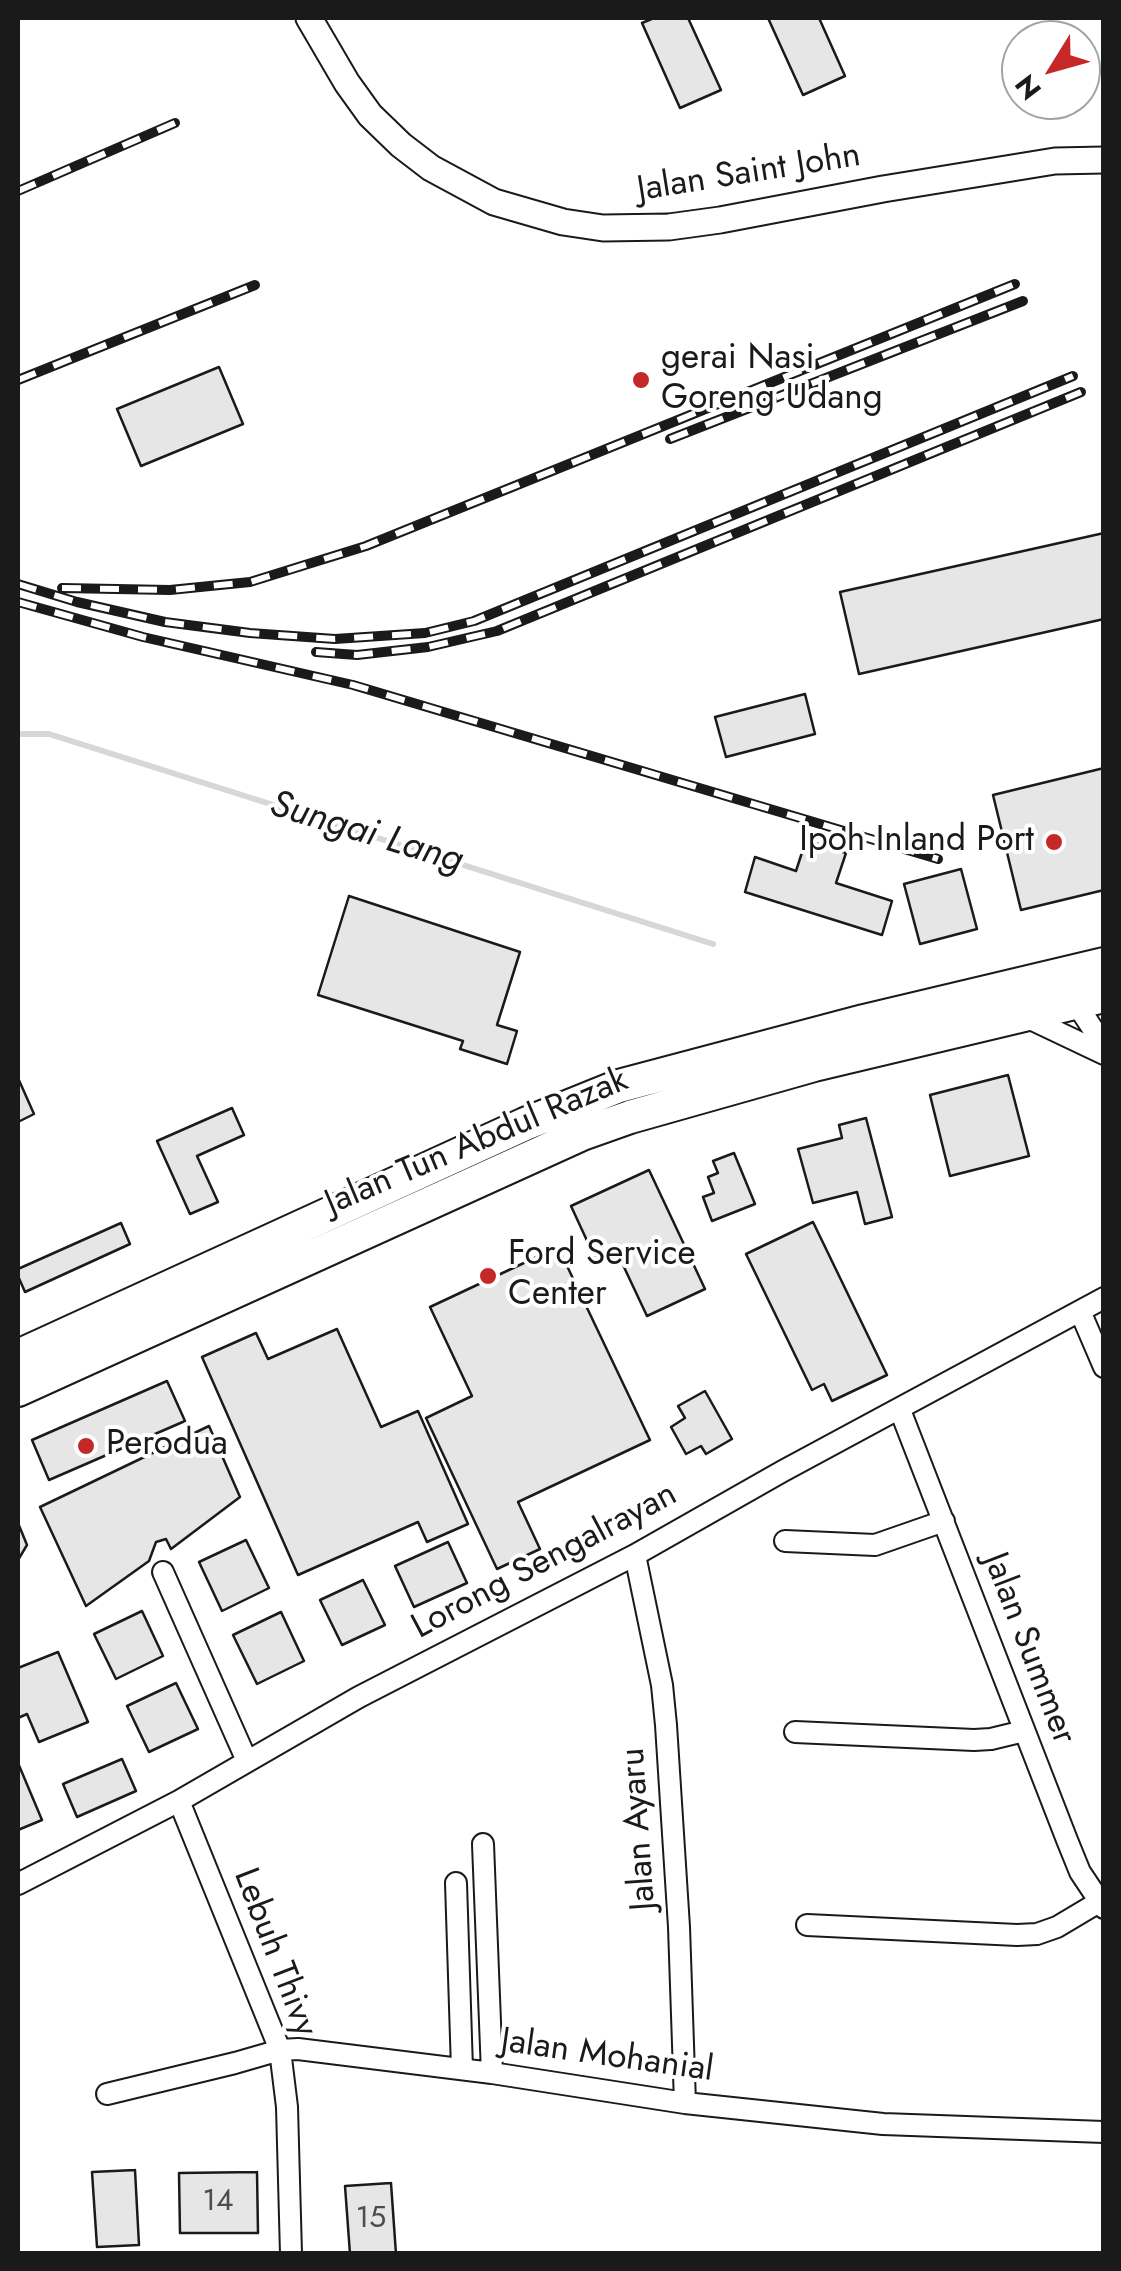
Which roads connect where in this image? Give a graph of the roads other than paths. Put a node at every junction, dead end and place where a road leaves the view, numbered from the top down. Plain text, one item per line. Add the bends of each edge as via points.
1 (309, 18) edge
2 (324, 18) edge
3 (1104, 149) edge
4 (1104, 160) edge
5 (1104, 964) edge
6 (1079, 991) edge
7 (1024, 1016) junction
8 (1104, 1046) edge
9 (1104, 1054) edge
10 (1104, 1298) edge
11 (1080, 1311) junction
12 (18, 1356) edge
13 (1104, 1368) edge
14 (18, 1390) edge
15 (900, 1410) junction
16 (944, 1521) junction
17 (786, 1542) dead end
18 (635, 1555) junction
19 (162, 1572) dead end
20 (1024, 1731) junction
21 (795, 1732) dead end
22 (247, 1761) junction
23 (179, 1802) junction
24 (483, 1844) dead end
25 (456, 1883) dead end
26 (18, 1884) edge
27 (1101, 1905) edge
28 (807, 1925) dead end
29 (280, 2050) junction
30 (462, 2069) junction
31 (492, 2073) junction
32 (107, 2094) dead end
33 (684, 2103) junction
34 (1104, 2132) edge
35 (291, 2254) edge

1 - 4 street, Jalan Saint John via 370,114 401,145 494,202 563,222 669,227 1055,161
2 - 3 street, Jalan Saint John via 381,106 438,158 532,202 604,216 668,214 880,175
5 - 6 main road, Jalan Tun Abdul Razak
6 - 7 main road, Jalan Tun Abdul Razak
6 - 8 street
6 - 12 main road, Jalan Tun Abdul Razak via 756,1049 619,1086
7 - 9 street
7 - 14 main road, Jalan Tun Abdul Razak via 814,1065 582,1134
10 - 11 street, Lorong Sengalrayan
11 - 13 street
11 - 15 street, Lorong Sengalrayan
15 - 16 street, Jalan Summer
15 - 18 street, Lorong Sengalrayan
16 - 17 street via 875,1545
16 - 20 street, Jalan Summer
18 - 22 street, Lorong Sengalrayan
18 - 33 street, Jalan Ayaru via 666,1726
19 - 22 street
20 - 21 street via 974,1740
20 - 27 street, Jalan Summer via 1080,1872
22 - 23 street, Lorong Sengalrayan
23 - 26 street, Lorong Sengalrayan
23 - 29 street, Lebuh Thivy
24 - 31 street
25 - 30 street
27 - 28 street via 1037,1934
29 - 30 street, Jalan Mohanial
29 - 32 street, Jalan Mohanial
29 - 35 street, Lebuh Thivy
30 - 31 street, Jalan Mohanial
31 - 33 street, Jalan Mohanial
33 - 34 street, Jalan Mohanial via 883,2124

